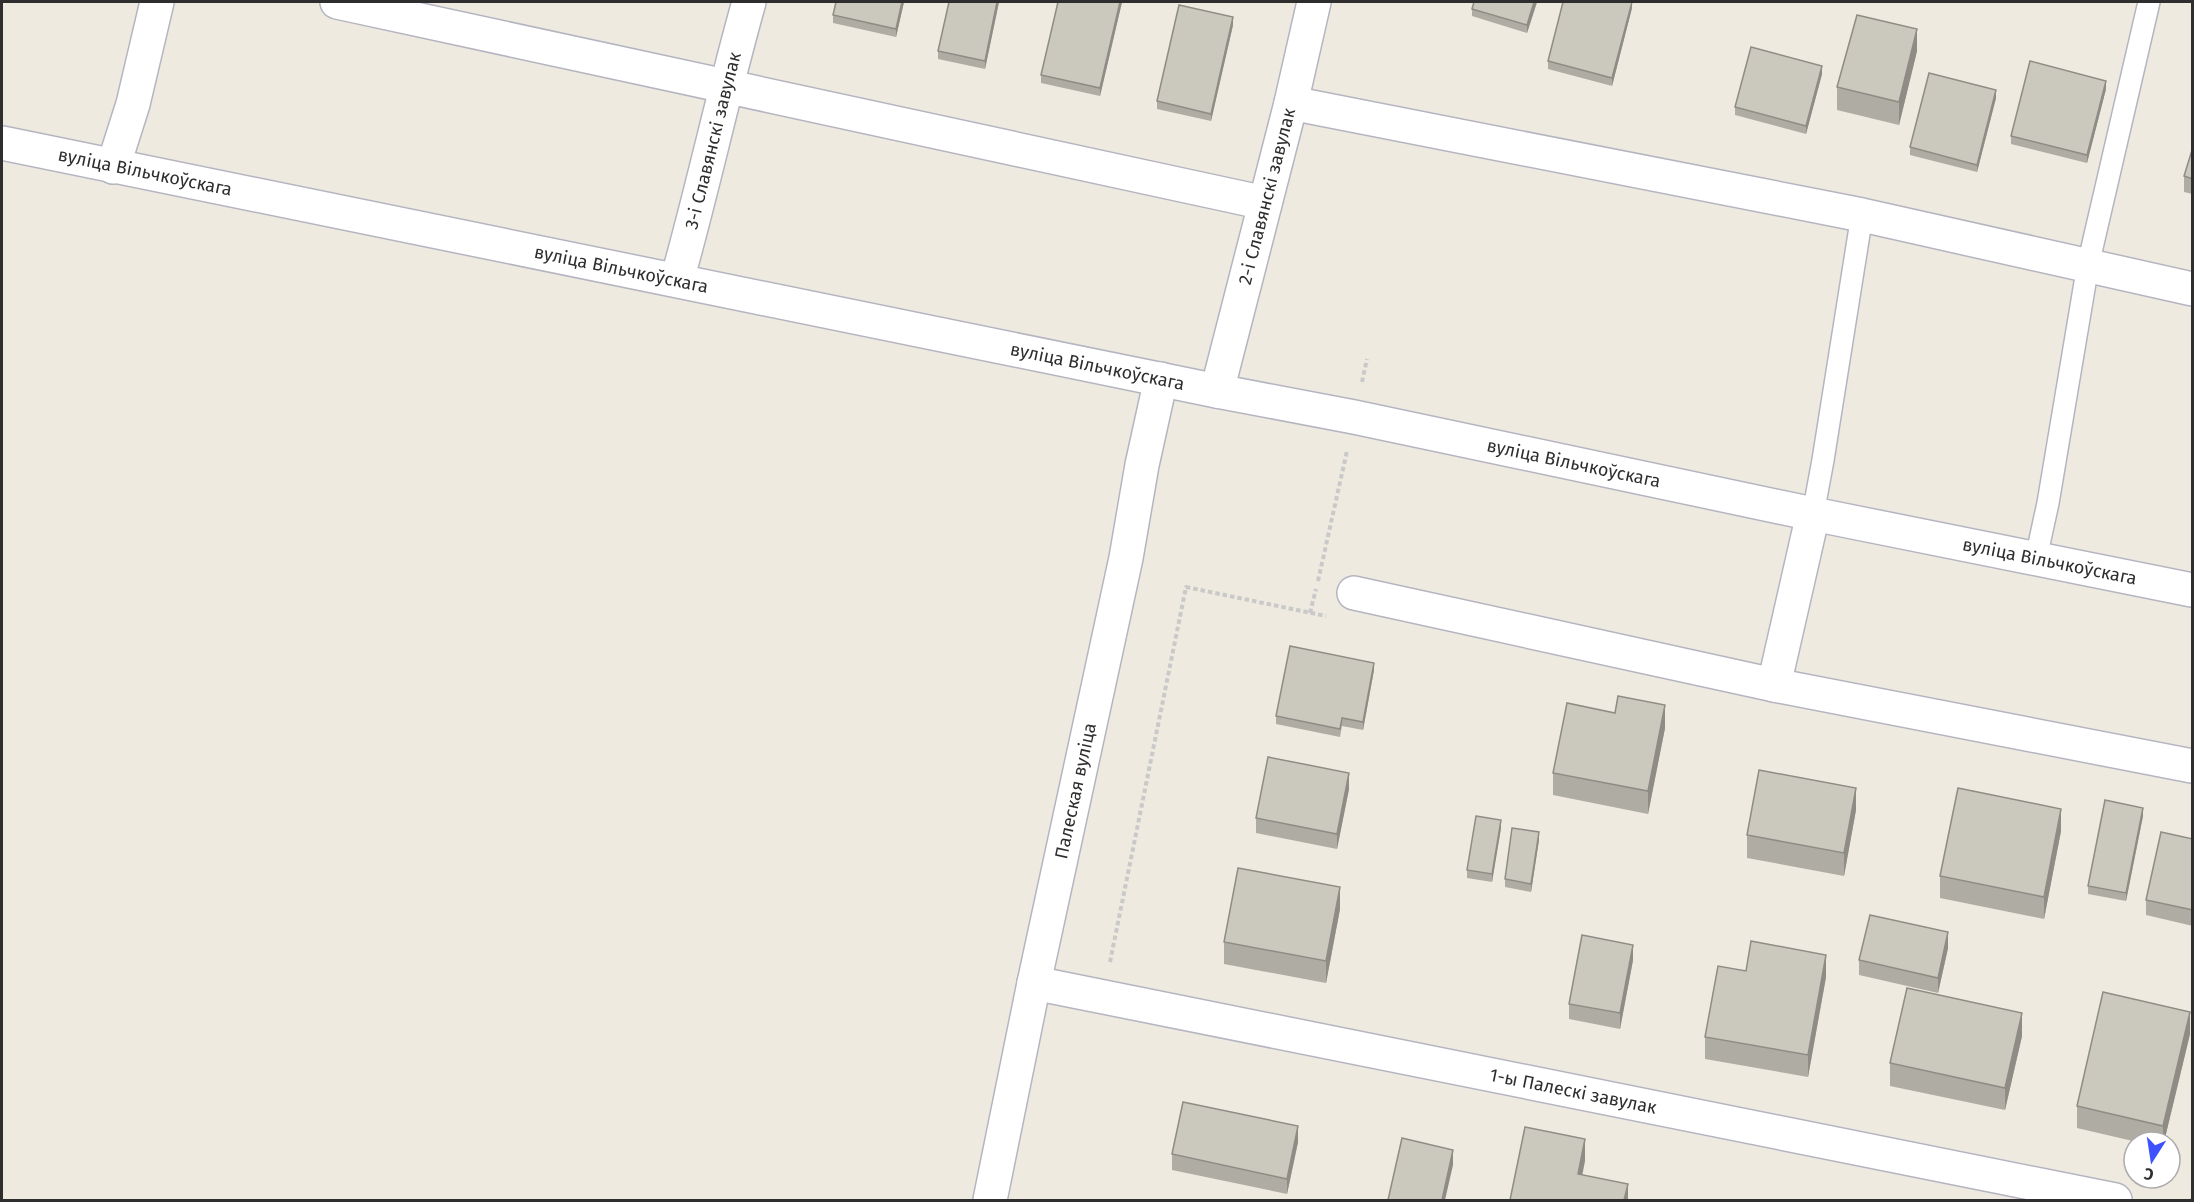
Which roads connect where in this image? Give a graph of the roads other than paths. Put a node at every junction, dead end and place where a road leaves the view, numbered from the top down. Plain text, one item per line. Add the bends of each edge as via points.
1 (157, 2) edge
2 (337, 2) edge
3 (749, 2) edge
4 (1314, 2) edge
5 (2149, 2) edge
6 (726, 85) junction
7 (1291, 103) junction
8 (2, 143) edge
9 (113, 167) junction
10 (1265, 202) junction
11 (1863, 215) junction
12 (2088, 265) junction
13 (676, 280) junction
14 (2193, 289) edge
15 (1161, 379) junction
16 (1217, 391) junction
17 (1813, 514) junction
18 (2036, 558) junction
19 (2193, 590) edge
20 (1354, 593) dead end
21 (1774, 684) junction
22 (2193, 766) edge
23 (1034, 983) junction
24 (990, 1200) edge
25 (2115, 1200) edge

1 - 9 street via 133,104
2 - 6 street
3 - 6 street, 3-і Славянскі завулак
4 - 7 street, 2-і Славянскі завулак
5 - 12 lane
6 - 10 street
6 - 13 street, 3-і Славянскі завулак
7 - 10 street, 2-і Славянскі завулак
7 - 11 street
8 - 9 street, вуліца Вільчкоўскага
9 - 13 street, вуліца Вільчкоўскага
10 - 16 street, 2-і Славянскі завулак
11 - 12 street
11 - 17 lane
12 - 14 street
12 - 18 lane
13 - 15 street, вуліца Вільчкоўскага
15 - 16 street, вуліца Вільчкоўскага
15 - 23 street, Палеская вуліца
16 - 17 street, вуліца Вільчкоўскага
17 - 18 street, вуліца Вільчкоўскага
17 - 21 street
18 - 19 street, вуліца Вільчкоўскага
20 - 21 street
21 - 22 street
23 - 24 street, Палеская вуліца
23 - 25 street, 1-ы Палескі завулак

